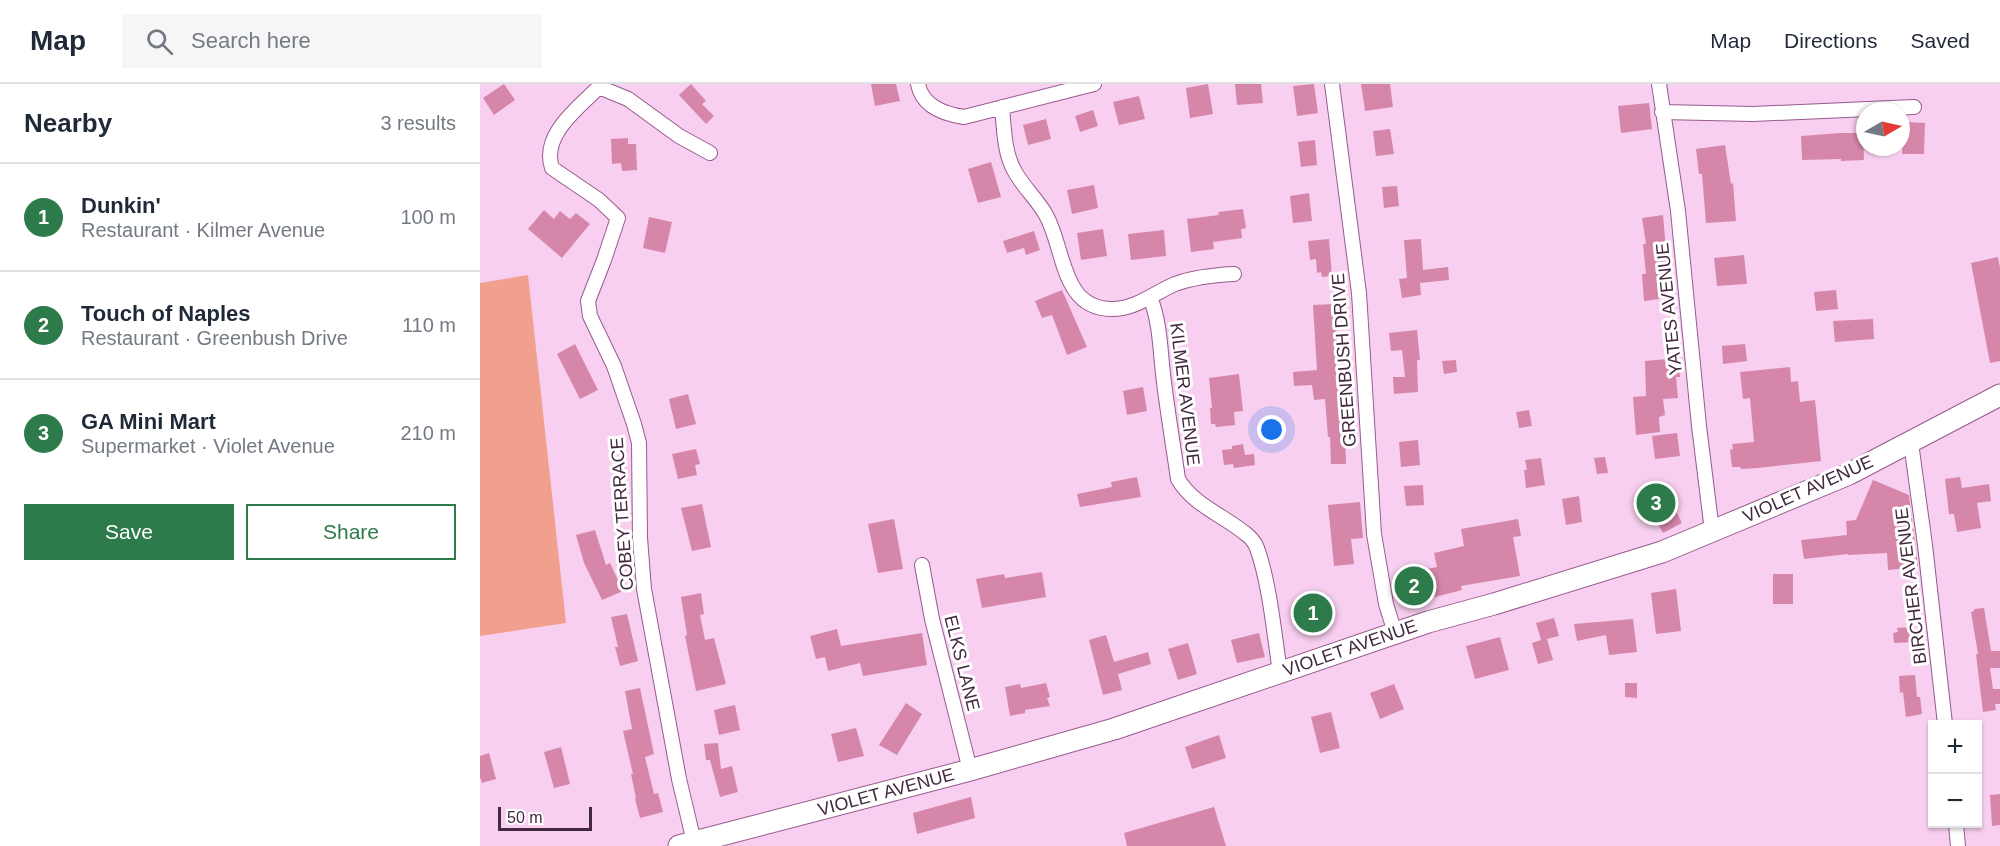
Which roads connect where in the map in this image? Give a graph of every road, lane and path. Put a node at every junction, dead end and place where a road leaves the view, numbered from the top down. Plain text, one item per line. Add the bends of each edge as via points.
1 (918, 84) edge
2 (1094, 84) edge
3 (1332, 84) edge
4 (1659, 84) edge
5 (1002, 107) junction
6 (1914, 107) dead end
7 (1662, 112) junction
8 (710, 153) dead end
9 (1234, 274) dead end
10 (1150, 297) junction
11 (2000, 395) edge
12 (1911, 443) junction
13 (1712, 531) junction
14 (922, 565) dead end
15 (1395, 633) junction
16 (1280, 672) junction
17 (1945, 720) edge
18 (970, 770) junction
19 (1956, 828) edge
20 (689, 845) edge
21 (1958, 846) edge

1 - 5 street via 927,102 948,115 964,117
2 - 5 street
3 - 15 street, GREENBUSH DRIVE via 1359,293 1374,534
4 - 7 street, YATES AVENUE
5 - 10 street via 1013,169 1046,215 1072,288 1091,305 1103,309 1128,307
6 - 7 street via 1753,114
7 - 13 street, YATES AVENUE via 1678,211
8 - 20 street, COBEY TERRACE via 628,99 599,87 566,119 550,152 552,168 618,218 588,307 614,366 639,443 644,590
9 - 10 street via 1177,284
10 - 16 street, KILMER AVENUE via 1156,311 1178,479 1194,499 1247,534 1256,546
11 - 12 main road, VIOLET AVENUE
12 - 13 main road, VIOLET AVENUE via 1849,474
12 - 17 street, BIRCHER AVENUE
13 - 15 main road, VIOLET AVENUE via 1662,552
14 - 18 street, ELKS LANE
15 - 16 main road, VIOLET AVENUE
16 - 18 main road, VIOLET AVENUE via 1114,729
18 - 20 main road, VIOLET AVENUE
19 - 21 street

